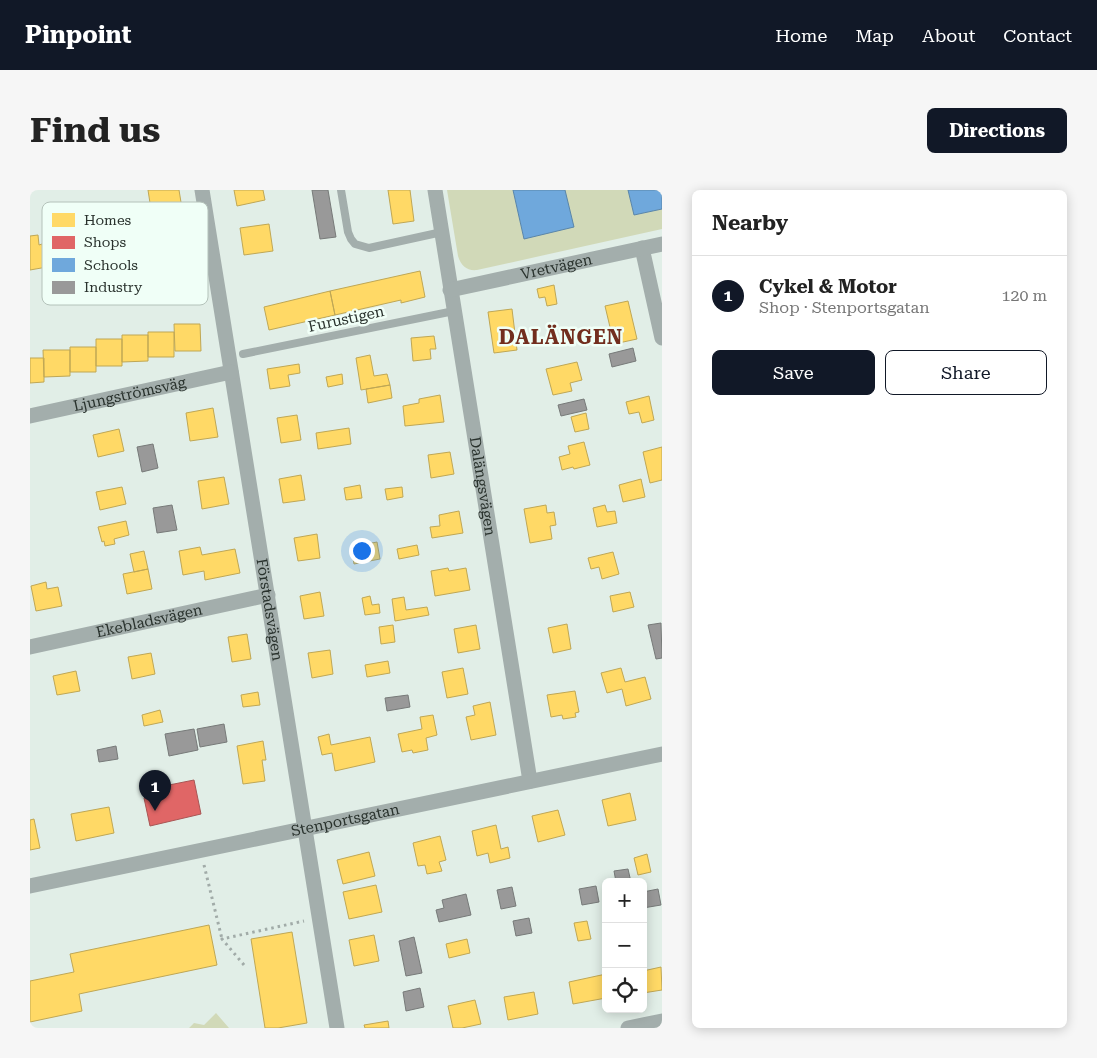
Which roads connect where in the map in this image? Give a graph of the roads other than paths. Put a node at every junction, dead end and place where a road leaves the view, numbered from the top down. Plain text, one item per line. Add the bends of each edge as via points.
1 (341, 190) edge
2 (435, 190) edge
3 (208, 228) edge
4 (442, 232) junction
5 (662, 244) edge
6 (642, 248) junction
7 (450, 290) junction
8 (454, 311) junction
9 (662, 338) edge
10 (243, 354) dead end
11 (231, 372) junction
12 (30, 416) edge
13 (268, 595) junction
14 (30, 647) edge
15 (661, 758) edge
16 (530, 781) junction
17 (305, 829) junction
18 (30, 886) edge
19 (662, 1021) edge
20 (337, 1028) edge
21 (628, 1028) edge

1 - 4 lane via 348,232 355,244 369,248
2 - 4 street, Dalängsvägen
3 - 11 street, Förstadsvägen
4 - 7 street, Dalängsvägen
5 - 6 street, Vretvägen
6 - 7 street, Vretvägen
6 - 9 street
7 - 8 street, Dalängsvägen
8 - 10 lane, Furustigen
8 - 16 street, Dalängsvägen
11 - 12 street, Ljungströmsväg
11 - 13 street, Förstadsvägen
13 - 14 street, Ekebladsvägen
13 - 17 street, Förstadsvägen
15 - 16 street, Stenportsgatan
16 - 17 street, Stenportsgatan
17 - 18 street, Stenportsgatan
17 - 20 street, Förstadsvägen
19 - 21 street

